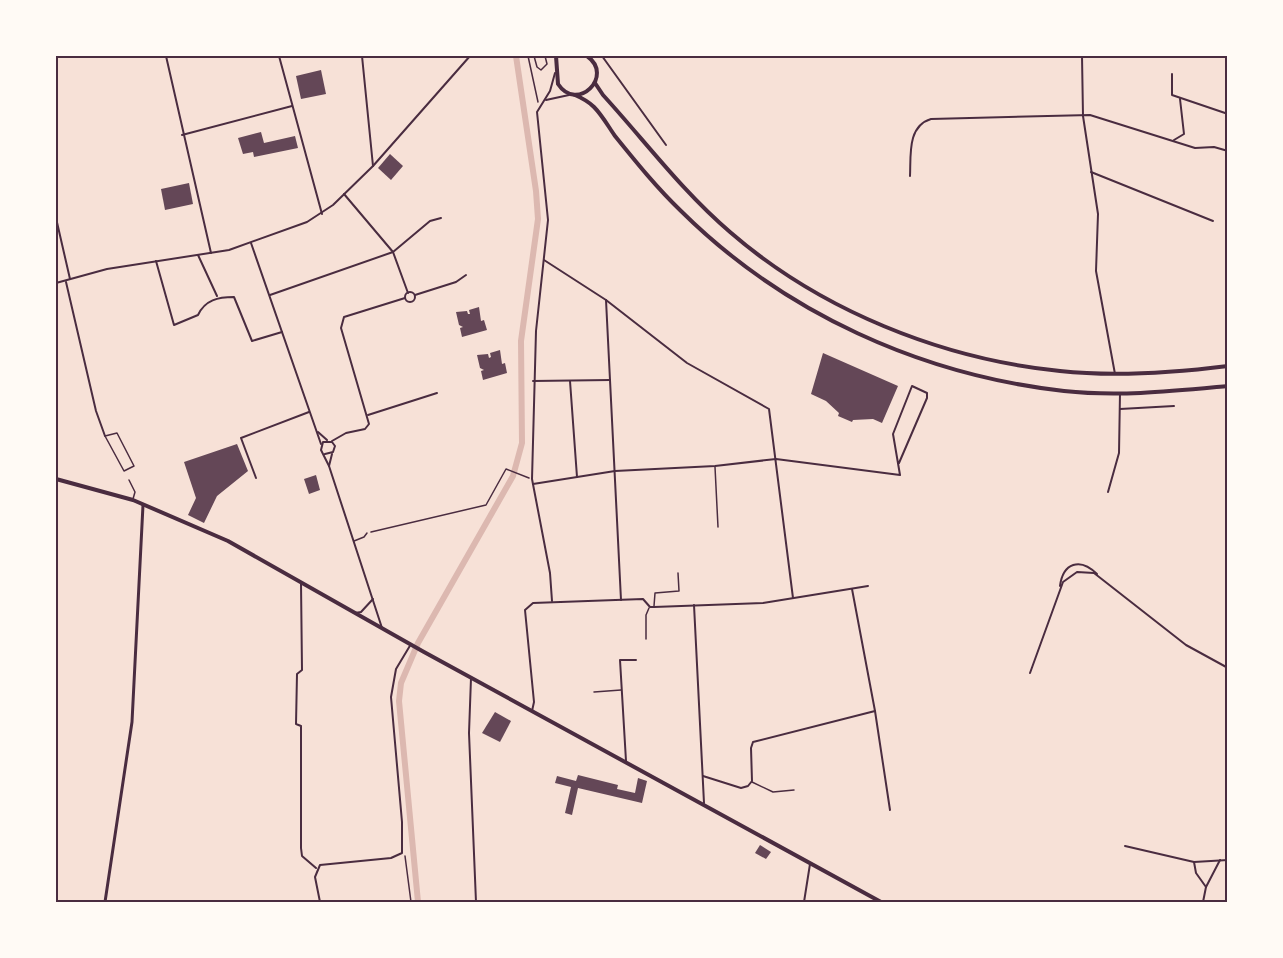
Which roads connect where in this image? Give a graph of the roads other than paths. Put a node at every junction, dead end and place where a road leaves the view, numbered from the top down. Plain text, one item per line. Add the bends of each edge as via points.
1 (166, 56) edge
2 (279, 56) edge
3 (362, 56) edge
4 (470, 56) edge
5 (555, 56) edge
6 (587, 56) edge
7 (602, 56) edge
8 (1082, 56) edge
9 (555, 73) junction
10 (1172, 74) dead end
11 (596, 83) junction
12 (573, 95) junction
13 (1180, 98) junction
14 (544, 102) junction
15 (293, 106) junction
16 (1227, 114) edge
17 (1083, 116) junction
18 (182, 135) junction
19 (1174, 141) junction
20 (666, 146) dead end
21 (1227, 151) edge
22 (373, 166) junction
23 (1091, 172) junction
24 (910, 176) dead end
25 (344, 194) junction
26 (322, 214) junction
27 (56, 218) edge
28 (441, 218) dead end
29 (1213, 221) dead end
30 (251, 243) junction
31 (393, 252) junction
32 (211, 253) junction
33 (198, 255) junction
34 (544, 260) junction
35 (156, 261) junction
36 (466, 275) dead end
37 (70, 279) junction
38 (66, 281) junction
39 (56, 284) edge
40 (408, 293) junction
41 (270, 295) junction
42 (415, 295) junction
43 (218, 297) junction
44 (405, 298) junction
45 (606, 300) junction
46 (282, 332) junction
47 (1227, 366) edge
48 (1115, 374) junction
49 (610, 380) junction
50 (533, 381) junction
51 (570, 381) junction
52 (1227, 386) edge
53 (437, 393) dead end
54 (1120, 393) junction
55 (1174, 406) dead end
56 (1120, 408) junction
57 (309, 412) junction
58 (368, 415) junction
59 (315, 430) junction
60 (105, 436) junction
61 (338, 438) junction
62 (327, 440) junction
63 (332, 442) junction
64 (321, 445) junction
65 (335, 446) junction
66 (332, 453) junction
67 (325, 454) junction
68 (776, 459) junction
69 (899, 464) junction
70 (329, 466) junction
71 (715, 466) junction
72 (615, 471) junction
73 (256, 478) dead end
74 (577, 478) junction
75 (56, 479) edge
76 (129, 480) dead end
77 (533, 484) junction
78 (1108, 492) dead end
79 (133, 500) junction
80 (143, 503) junction
81 (718, 527) dead end
82 (367, 533) road end
83 (353, 542) junction
84 (678, 573) dead end
85 (1101, 578) junction
86 (301, 580) junction
87 (868, 586) dead end
88 (852, 589) junction
89 (1059, 592) junction
90 (793, 598) junction
91 (373, 599) junction
92 (621, 600) junction
93 (552, 601) junction
94 (694, 605) junction
95 (650, 607) junction
96 (654, 607) junction
97 (355, 613) junction
98 (382, 628) junction
99 (646, 639) dead end
100 (413, 645) junction
101 (636, 660) dead end
102 (1227, 668) edge
103 (1030, 673) dead end
104 (471, 677) junction
105 (622, 690) junction
106 (594, 692) dead end
107 (531, 711) junction
108 (875, 711) junction
109 (626, 761) junction
110 (703, 776) junction
111 (752, 782) junction
112 (794, 790) dead end
113 (704, 804) junction
114 (890, 810) dead end
115 (1125, 846) dead end
116 (1227, 860) edge
117 (1220, 861) junction
118 (1194, 862) junction
119 (810, 864) junction
120 (317, 869) junction
121 (1206, 887) junction
122 (105, 903) edge
123 (320, 903) edge
124 (476, 903) edge
125 (804, 903) edge
126 (881, 903) edge
127 (1203, 903) edge

1 - 18 street
2 - 15 street
3 - 22 street
4 - 22 street
5 - 9 main road
6 - 11 main road via 596,67
7 - 20 street
8 - 17 street
9 - 12 main road via 561,88
9 - 14 street
10 - 13 street via 1172,95
11 - 12 main road via 587,92
11 - 48 main road via 690,195 754,251 813,291 890,329 974,355 1029,368
12 - 14 street via 557,95
12 - 54 main road via 594,107 655,184 708,237 798,302 894,350 961,372 1066,391
13 - 16 street
13 - 19 street via 1184,134
14 - 34 street via 537,115 548,201
15 - 18 street
15 - 26 street
17 - 19 street via 1095,116
17 - 23 street
17 - 24 street via 927,120 913,135
18 - 32 street
19 - 21 street via 1194,148
22 - 25 street
23 - 29 street
23 - 48 street via 1098,214 1096,271
25 - 26 street
25 - 31 street
26 - 30 street
27 - 37 street
28 - 31 street via 430,221
30 - 32 street
30 - 41 street
31 - 40 street
31 - 41 street
32 - 33 street
33 - 35 street
33 - 43 street
34 - 45 street
34 - 50 street
35 - 37 street
35 - 43 street via 174,325 198,315 202,306
36 - 42 street
37 - 38 street
38 - 39 street
38 - 60 street
40 - 42 street
40 - 44 street
41 - 46 street
42 - 44 street via 412,302
43 - 46 street via 234,297 252,341
44 - 58 street via 349,313 341,322
45 - 49 street
45 - 68 street via 687,363 770,409
46 - 57 street
47 - 48 main road
49 - 51 street
49 - 72 street
50 - 51 street
50 - 77 street
51 - 74 street
52 - 54 main road
53 - 58 street
54 - 56 street
55 - 56 street
56 - 78 street via 1119,453
57 - 59 street
57 - 73 street via 241,438
58 - 61 street via 367,428
59 - 62 street
59 - 64 street
60 - 60 lane via 124,471 134,466 117,433
61 - 63 street
61 - 65 street
62 - 63 street
62 - 64 street
63 - 65 street
64 - 67 street
65 - 66 street
66 - 67 street
66 - 70 street
67 - 70 street
68 - 69 street via 900,475
68 - 71 street
68 - 90 street
69 - 69 street via 927,398 927,393 912,386 893,434
70 - 83 street
71 - 72 street
71 - 81 lane
72 - 74 street
72 - 92 street
74 - 77 street
75 - 79 main road
76 - 79 lane via 135,492
77 - 93 street
79 - 80 main road
80 - 86 main road via 228,541
80 - 122 street via 132,722
82 - 83 lane
83 - 91 street
84 - 96 lane via 679,591 655,593
85 - 89 street via 1088,571 1075,572 1065,579
85 - 89 street via 1086,565 1073,564 1063,573
85 - 102 street via 1186,645
86 - 97 main road
86 - 120 street via 302,670 297,674 296,723 301,726 301,848 302,856
87 - 88 street
88 - 90 street
88 - 108 street
89 - 103 street
90 - 94 street
91 - 97 street
91 - 98 street
92 - 93 street
92 - 95 street via 643,599
93 - 107 street via 533,603 525,610 534,702
94 - 96 street
94 - 110 street
95 - 96 street
95 - 99 lane
97 - 98 main road
98 - 100 main road
100 - 104 main road
100 - 120 street via 396,669 391,697 402,854 320,864
101 - 105 street via 620,660
104 - 107 main road
104 - 124 street via 469,732
105 - 106 lane
105 - 109 street
107 - 109 main road
108 - 111 street via 755,741 751,748
108 - 114 street
109 - 113 main road
110 - 111 street via 741,788
110 - 113 street
111 - 112 lane via 773,792
113 - 119 main road
115 - 118 street
116 - 117 street
117 - 118 street
117 - 121 street
118 - 121 street
119 - 125 street
119 - 126 main road
120 - 123 street
121 - 127 street

